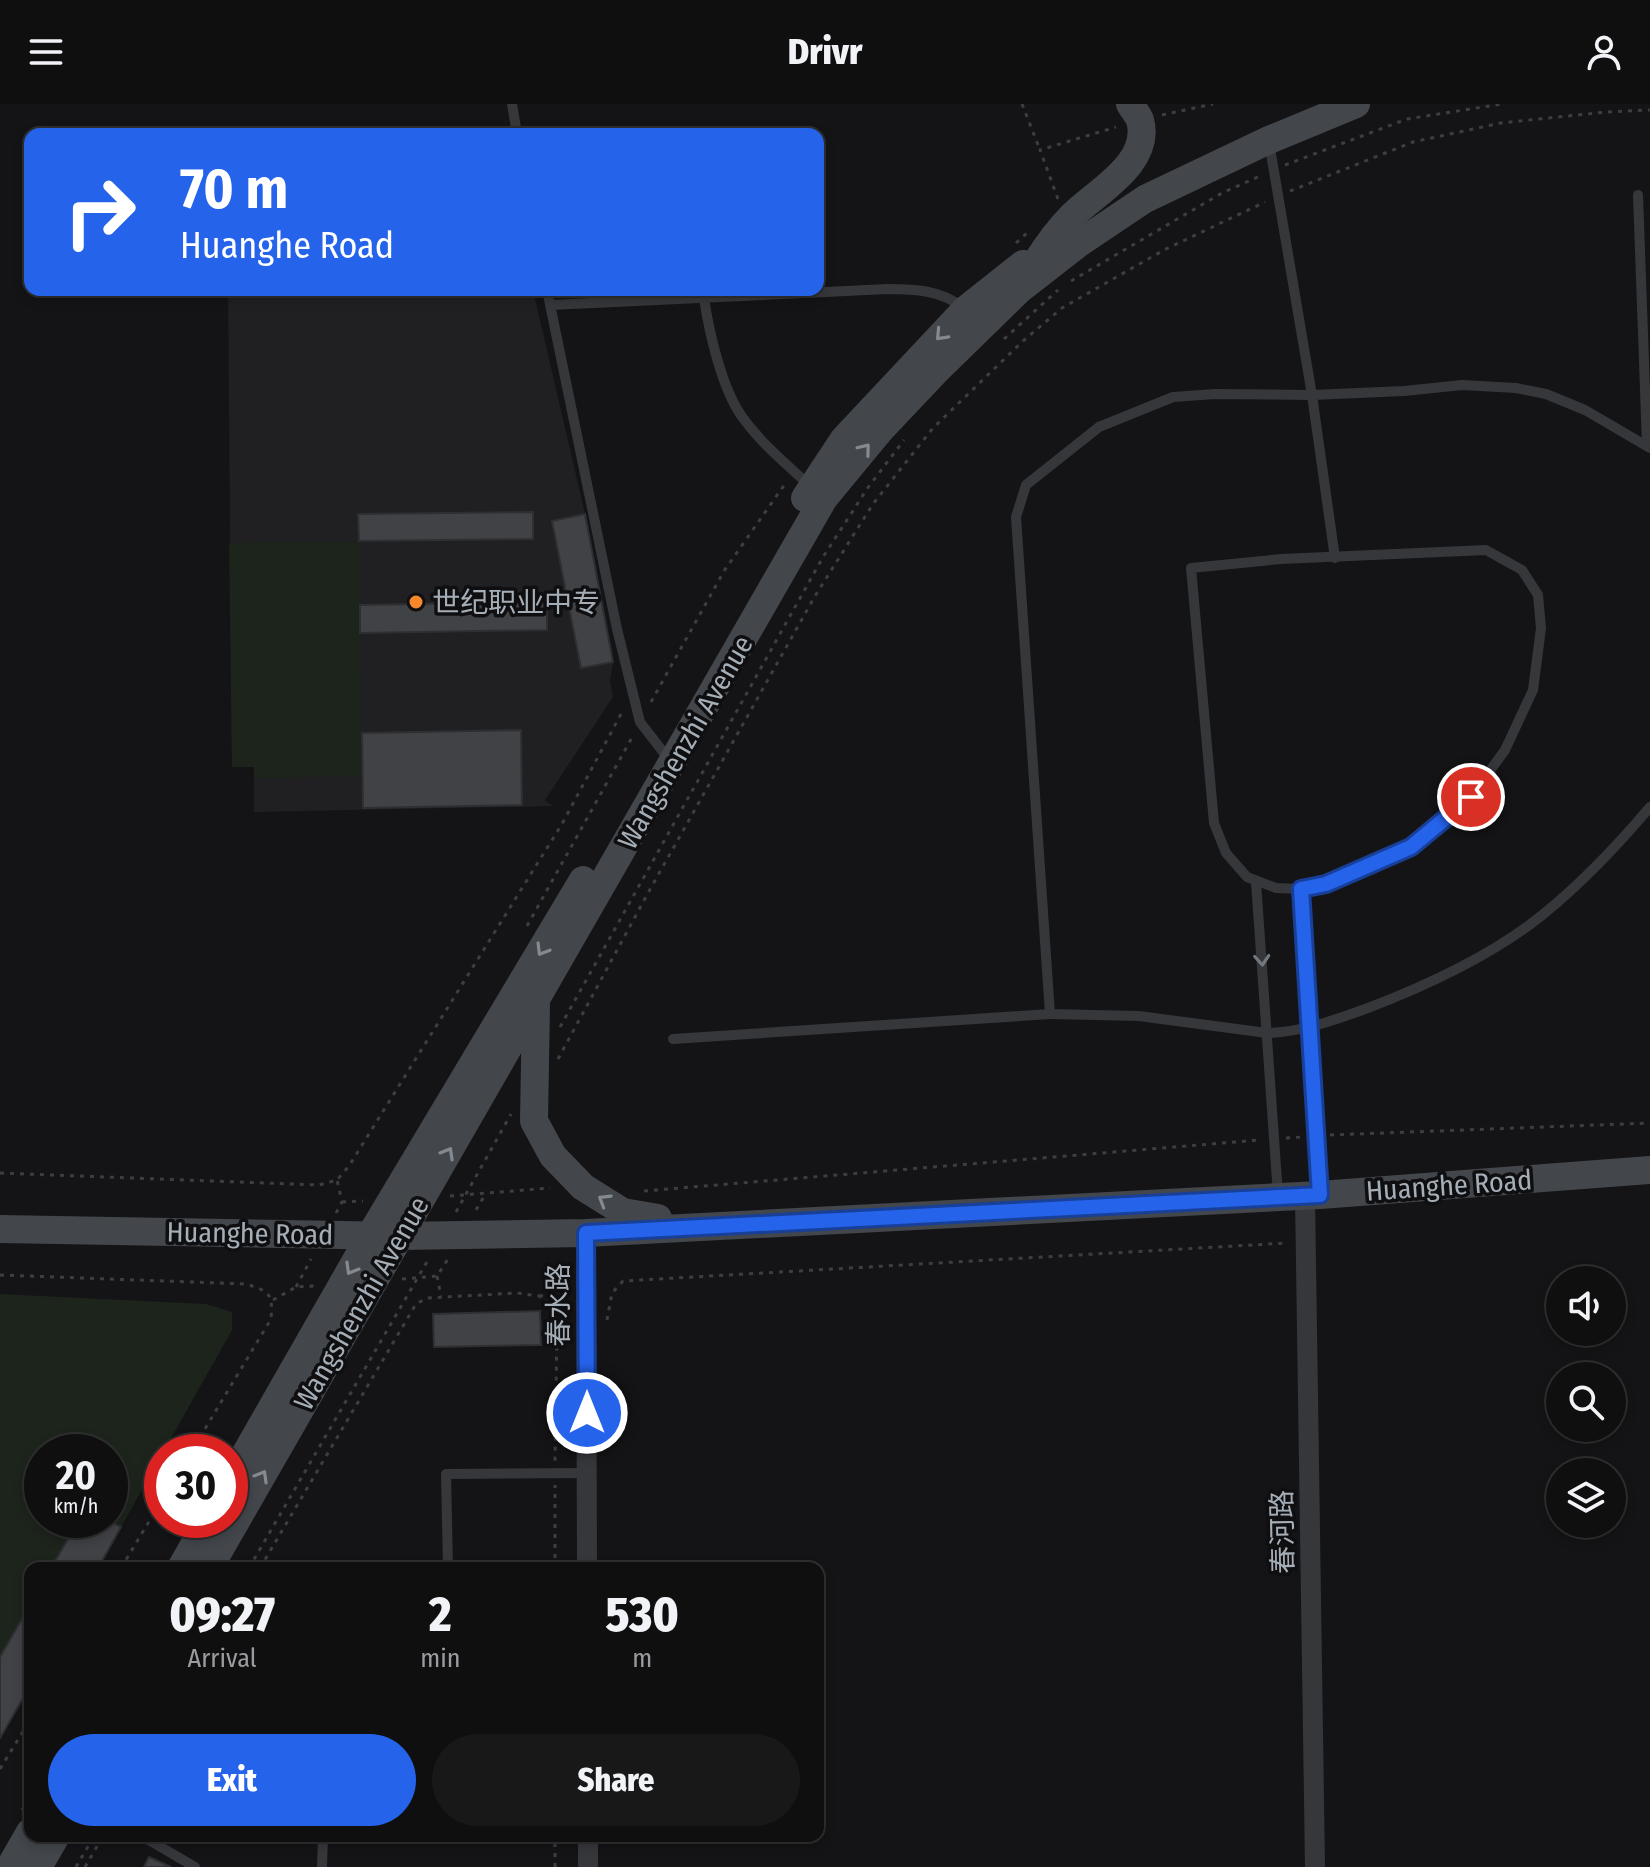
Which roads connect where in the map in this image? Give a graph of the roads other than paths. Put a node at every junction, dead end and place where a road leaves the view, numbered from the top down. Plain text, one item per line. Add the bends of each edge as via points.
1 (512, 104) edge
2 (1314, 104) edge
3 (1356, 104) edge
4 (1135, 112) edge
5 (516, 128) edge
6 (1269, 140) junction
7 (1638, 195) dead end
8 (1038, 238) junction
9 (1019, 290) junction
10 (824, 293) edge
11 (548, 296) edge
12 (752, 296) edge
13 (704, 298) junction
14 (550, 305) junction
15 (982, 326) junction
16 (1312, 395) junction
17 (1648, 446) edge
18 (809, 485) junction
19 (1335, 558) junction
20 (666, 757) junction
21 (1650, 807) edge
22 (1256, 882) junction
23 (1301, 889) junction
24 (536, 1001) junction
25 (1050, 1014) junction
26 (1310, 1027) junction
27 (1267, 1033) junction
28 (673, 1039) dead end
29 (1650, 1170) edge
30 (1301, 1196) junction
31 (706, 1227) junction
32 (0, 1229) edge
33 (586, 1233) junction
34 (370, 1236) junction
35 (400, 1236) junction
36 (248, 1450) edge
37 (587, 1473) junction
38 (198, 1538) edge
39 (184, 1562) edge
40 (212, 1562) edge
41 (448, 1562) edge
42 (587, 1562) edge
43 (24, 1842) edge
44 (53, 1842) edge
45 (152, 1842) edge
46 (323, 1842) edge
47 (588, 1842) edge
48 (10, 1867) edge
49 (38, 1867) edge
50 (195, 1867) edge
51 (322, 1867) edge
52 (588, 1867) edge
53 (1315, 1867) edge

1 - 5 lane
2 - 8 main road via 1205,151 1074,226
3 - 6 main road, Wangshenzhi Avenue
4 - 8 main road via 1140,143 1123,172
6 - 9 main road, Wangshenzhi Avenue via 1145,199
6 - 16 lane
7 - 17 lane
8 - 9 main road
8 - 15 main road
9 - 15 main road, Wangshenzhi Avenue
10 - 15 lane via 920,289 953,300
11 - 14 lane
12 - 13 lane
13 - 14 lane
13 - 18 lane via 711,341 740,415
14 - 20 lane via 640,722
15 - 18 main road, Wangshenzhi Avenue via 881,429
16 - 17 lane via 1462,385 1516,388 1585,410
16 - 19 lane
16 - 25 lane via 1173,397 1099,427 1026,485 1016,517
18 - 20 main road, Wangshenzhi Avenue
19 - 22 lane via 1191,568 1214,823 1226,853
19 - 23 lane via 1486,550 1522,570 1538,595 1541,628 1533,690 1505,750 1471,797 1411,847 1326,884
20 - 24 main road, Wangshenzhi Avenue
20 -> 34 main road
21 - 26 lane via 1617,847 1541,916 1465,966
22 - 23 lane
22 -> 27 lane
23 - 26 lane
31 -> 24 main road via 623,1212 583,1187 553,1156 534,1121
35 -> 24 main road, Wangshenzhi Avenue
25 - 27 lane via 1139,1016
25 - 28 lane
26 - 27 lane
26 - 30 lane via 1316,1136
27 - 30 lane via 1275,1138
29 - 30 main road, Huanghe Road
30 - 31 main road, Huanghe Road
30 - 53 street, 春河路
31 - 33 main road, Huanghe Road
32 - 34 main road, Huanghe Road
33 - 35 main road, Huanghe Road
33 - 37 street, 春水路
34 - 35 main road, Huanghe Road
34 -> 36 main road
40 -> 35 main road, Wangshenzhi Avenue
37 - 41 lane via 446,1474
37 - 42 street, 春水路
38 - 39 main road
43 - 48 main road
44 - 49 main road
45 - 50 lane
46 - 51 lane
47 - 52 street

